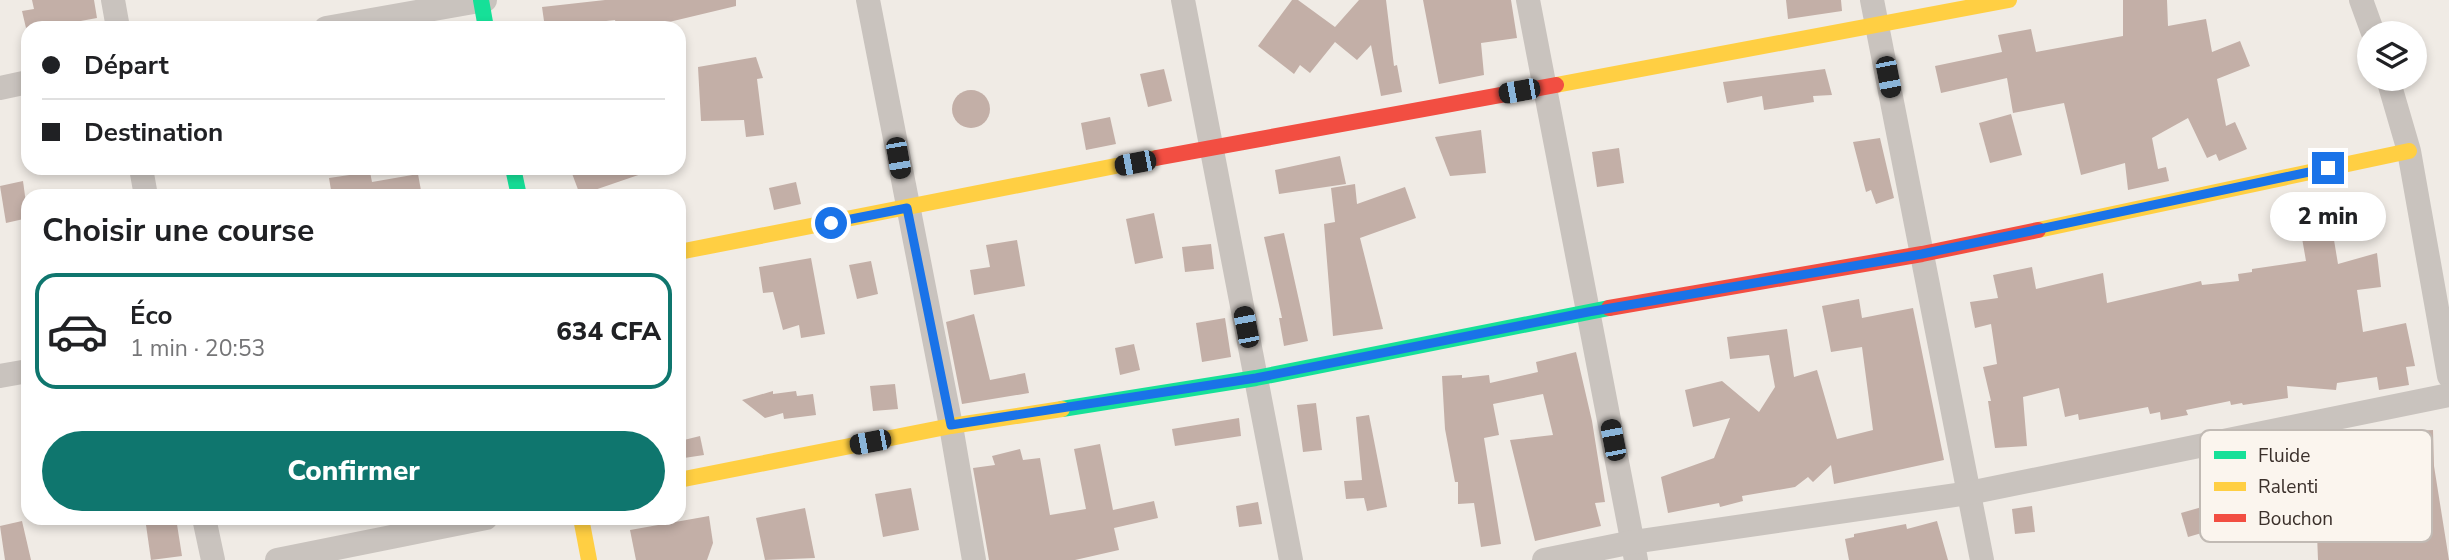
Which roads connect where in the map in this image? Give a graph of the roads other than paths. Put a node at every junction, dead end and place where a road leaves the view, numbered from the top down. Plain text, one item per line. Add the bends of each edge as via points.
1 (113, 0) edge
2 (482, 0) edge
3 (868, 0) edge
4 (1183, 0) edge
5 (1528, 0) edge
6 (1872, 0) edge
7 (2010, 0) edge
8 (2361, 0) edge
9 (117, 21) edge
10 (365, 21) edge
11 (485, 21) edge
12 (2369, 21) edge
13 (1878, 27) junction
14 (21, 84) edge
15 (1544, 86) junction
16 (0, 88) edge
17 (2392, 91) edge
18 (1211, 148) junction
19 (2409, 151) junction
20 (907, 208) junction
21 (686, 251) edge
22 (1922, 254) junction
23 (1588, 312) junction
24 (21, 372) edge
25 (0, 376) edge
26 (2449, 376) edge
27 (1256, 378) junction
28 (2449, 395) edge
29 (951, 425) junction
30 (2276, 430) edge
31 (2200, 445) edge
32 (686, 479) edge
33 (1969, 492) junction
34 (206, 525) edge
35 (451, 525) edge
36 (582, 525) edge
37 (1634, 551) edge
38 (213, 560) edge
39 (277, 560) edge
40 (589, 560) edge
41 (974, 560) edge
42 (1291, 560) edge
43 (1544, 560) edge
44 (1982, 560) edge

1 - 9 street
2 - 10 street
2 - 11 street
3 - 20 street
4 - 18 street
5 - 15 street
6 - 13 street
7 - 13 street
8 - 12 street
13 - 15 street
13 - 22 street
14 - 16 street
15 - 18 street
15 - 23 street
17 - 19 street
18 - 20 street
18 - 27 street
19 - 22 street
19 - 26 street
20 - 21 street
20 - 29 street
22 - 23 street
22 - 33 street
23 - 27 street
23 - 37 street
24 - 25 street
27 - 29 street
27 - 42 street
28 - 30 street
29 - 32 street
29 - 41 street
31 - 33 street
33 - 37 street
33 - 44 street
34 - 38 street
35 - 39 street
36 - 40 street
37 - 43 street

